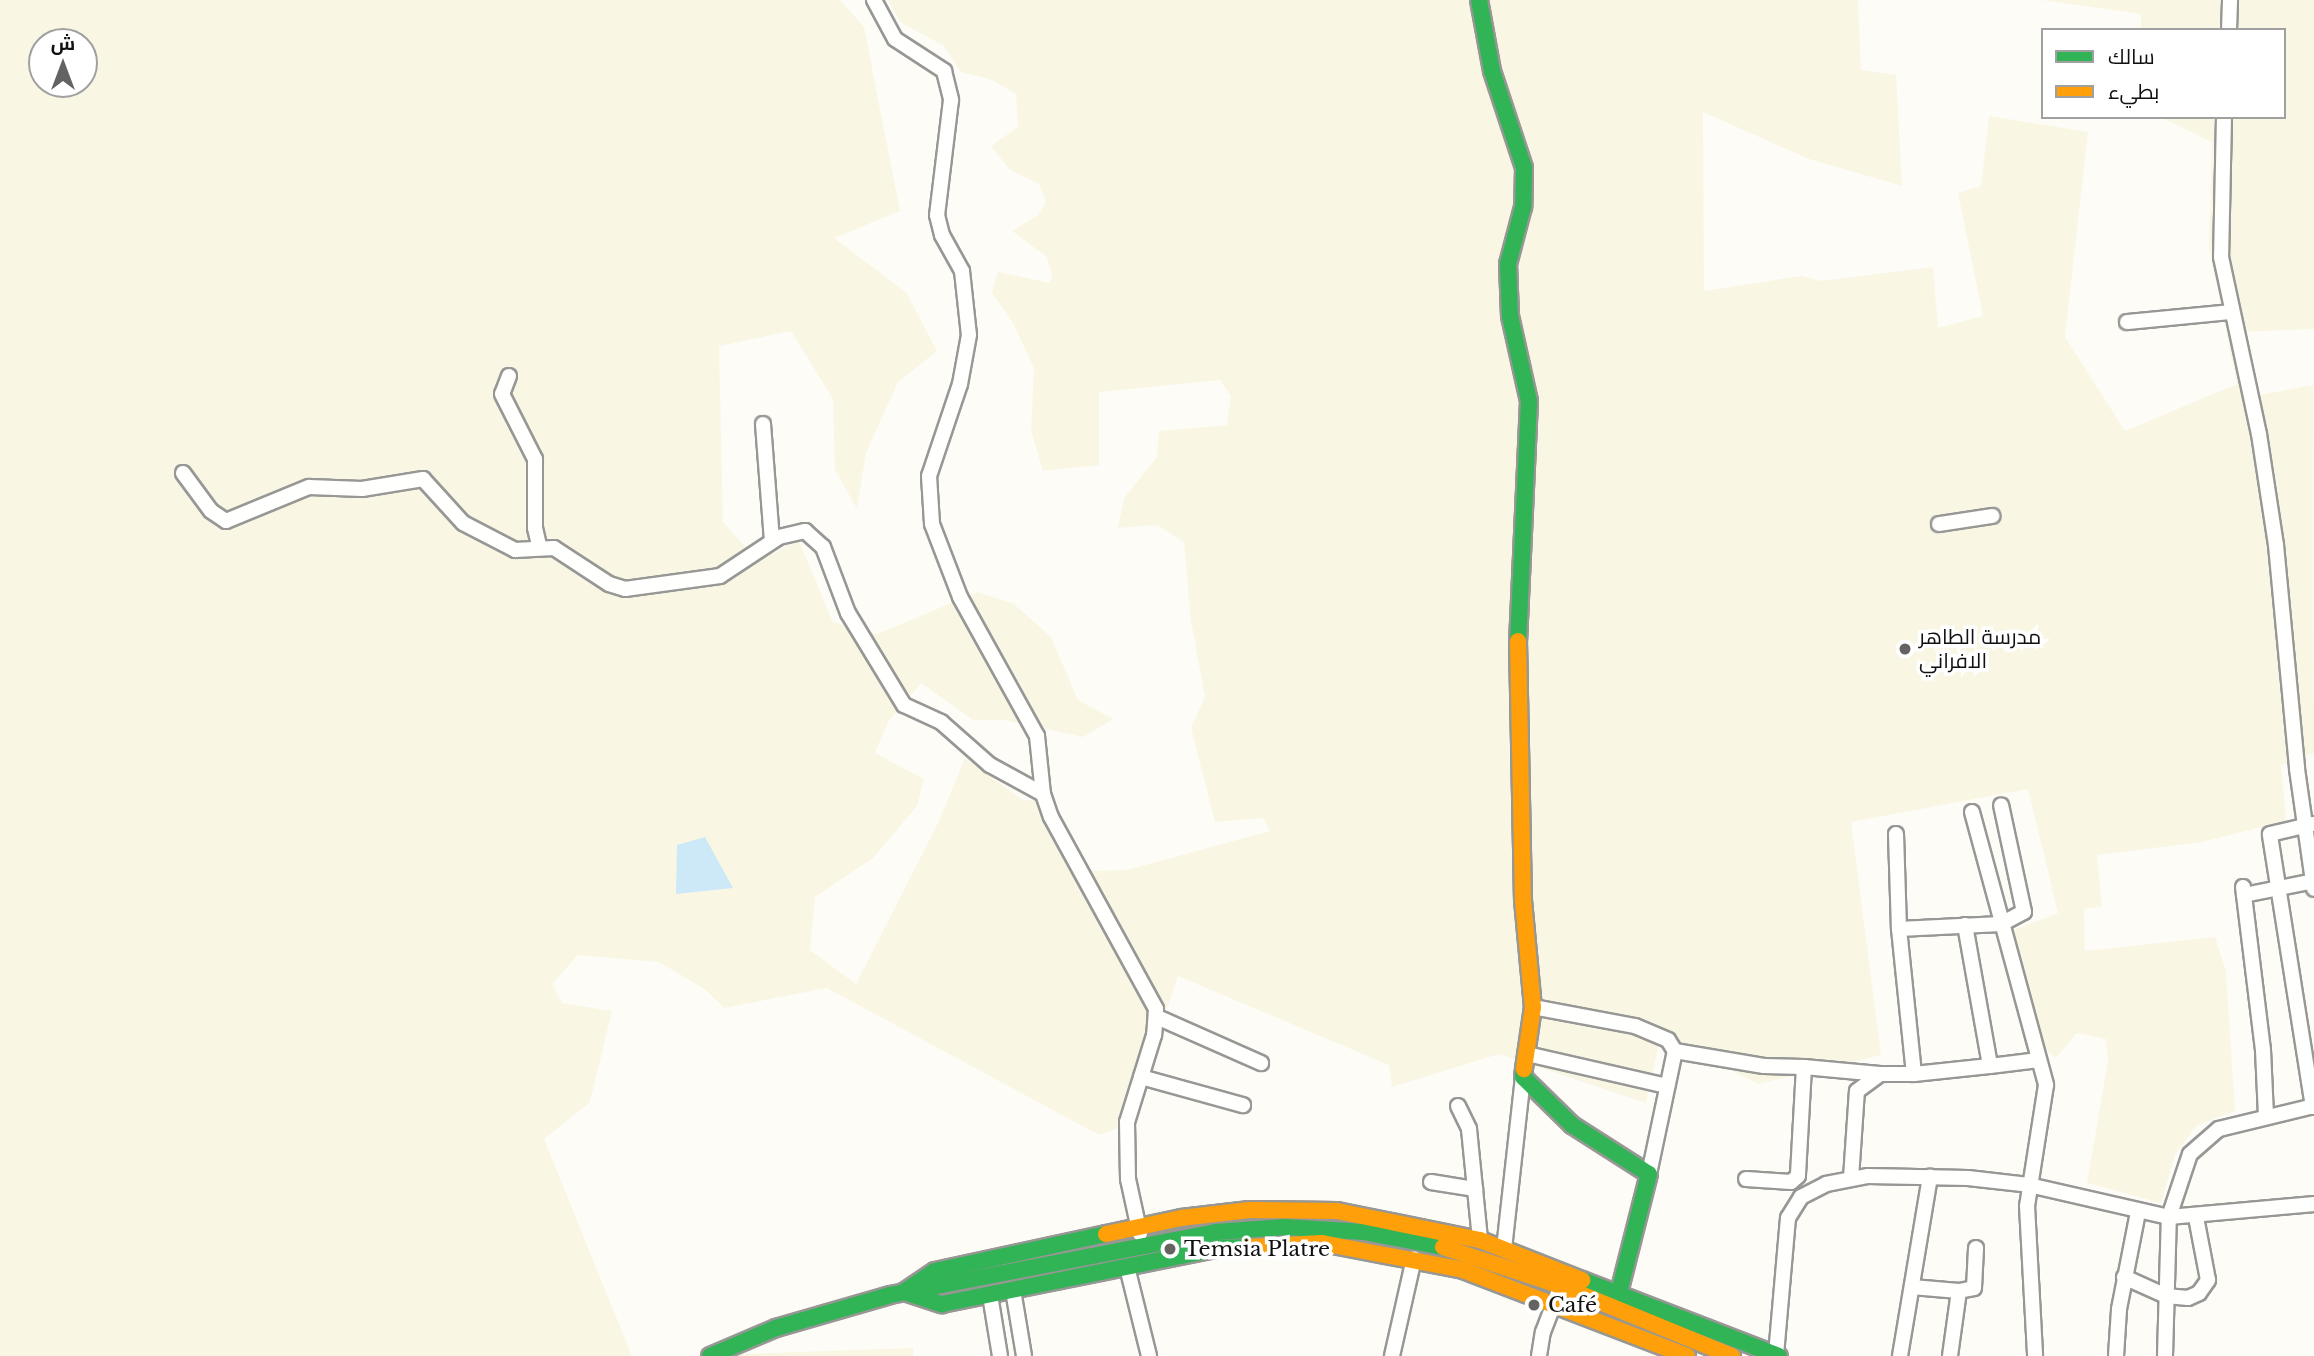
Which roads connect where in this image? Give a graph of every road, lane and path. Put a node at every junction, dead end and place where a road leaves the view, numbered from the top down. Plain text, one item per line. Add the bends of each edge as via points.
1 (874, 0) edge
2 (1479, 0) edge
3 (2230, 0) edge
4 (2229, 28) edge
5 (2224, 119) edge
6 (2231, 312) junction
7 (2127, 322) dead end
8 (509, 376) dead end
9 (763, 424) dead end
10 (183, 472) dead end
11 (1992, 516) dead end
12 (1939, 524) dead end
13 (772, 541) junction
14 (539, 546) junction
15 (1043, 794) junction
16 (2001, 805) dead end
17 (1972, 812) dead end
18 (2309, 825) edge
19 (1896, 834) dead end
20 (2314, 881) edge
21 (2314, 889) edge
22 (2279, 890) junction
23 (2001, 924) junction
24 (1965, 925) junction
25 (1899, 929) junction
26 (1533, 1007) junction
27 (1157, 1017) junction
28 (1675, 1051) junction
29 (1527, 1054) junction
30 (2039, 1060) junction
31 (1261, 1063) dead end
32 (1990, 1066) junction
33 (1804, 1068) junction
34 (1880, 1074) junction
35 (1914, 1074) junction
36 (1141, 1077) junction
37 (1522, 1077) junction
38 (1667, 1086) junction
39 (1243, 1105) dead end
40 (1458, 1106) dead end
41 (2313, 1106) edge
42 (2266, 1117) junction
43 (1649, 1174) junction
44 (1930, 1176) junction
45 (1851, 1178) junction
46 (1746, 1179) dead end
47 (1431, 1182) dead end
48 (2029, 1185) junction
49 (1475, 1189) junction
50 (2314, 1204) edge
51 (1337, 1211) junction
52 (2138, 1212) junction
53 (2169, 1217) junction
54 (2196, 1217) junction
55 (1397, 1220) junction
56 (1138, 1226) junction
57 (1336, 1230) junction
58 (1398, 1238) junction
59 (1480, 1240) junction
60 (1143, 1245) junction
61 (1976, 1248) dead end
62 (1504, 1249) junction
63 (1407, 1256) junction
64 (1147, 1263) junction
65 (1127, 1267) junction
66 (1001, 1273) junction
67 (2124, 1277) junction
68 (1564, 1280) junction
69 (1912, 1287) junction
70 (1959, 1291) junction
71 (904, 1292) junction
72 (1003, 1292) junction
73 (2166, 1296) junction
74 (1617, 1301) junction
75 (1554, 1303) junction
76 (1754, 1352) edge
77 (1778, 1355) edge
78 (710, 1356) edge
79 (1000, 1356) edge
80 (1024, 1356) edge
81 (1149, 1356) edge
82 (1392, 1356) edge
83 (1539, 1356) edge
84 (1687, 1356) edge
85 (1732, 1356) edge
86 (1900, 1356) edge
87 (1950, 1356) edge
88 (2035, 1356) edge
89 (2116, 1356) edge
90 (2165, 1356) edge

1 - 15 street via 895,39 935,62 948,82 951,119 937,215 942,235 962,271 969,335 960,384 929,476 929,512 960,597 1037,736
2 - 26 street via 1492,71 1524,168 1523,207 1508,264 1510,316 1528,389 1518,633 1524,909
3 - 4 street
5 - 6 street via 2221,257
6 - 7 street
6 - 18 street via 2259,434 2276,545
8 - 14 street via 502,394 536,459 534,528
9 - 13 street
10 - 14 street via 212,511 226,521 309,487 362,489 423,479 463,523 515,550
11 - 12 street
13 - 14 street via 720,576 625,589 609,584 554,548
13 - 15 street via 797,530 817,540 848,613 904,705 948,726 990,765
15 - 27 street via 1056,829 1108,926 1153,999
16 - 23 street via 2024,912
17 - 23 street
18 - 20 street
18 - 22 street via 2270,834
19 - 25 street
20 - 21 street
20 - 22 street
22 - 41 street
22 - 42 street via 2243,891 2263,1050
23 - 24 street
23 - 30 street
24 - 25 street
24 - 32 street
25 - 35 street
26 - 28 street via 1635,1026 1668,1040
26 - 29 street
27 - 31 street
27 - 36 street
28 - 33 street
28 - 38 street
29 - 37 street
29 - 38 street
30 - 32 street
30 - 48 street via 2046,1085
32 - 35 street
33 - 34 street
33 - 46 street via 1798,1176 1791,1182
34 - 35 street
34 - 45 street via 1854,1096
36 - 39 street
36 - 56 street via 1127,1137 1128,1179
37 - 43 street via 1572,1125
37 - 62 street
38 - 43 street
40 - 49 street via 1469,1129
41 - 42 street
42 - 53 street via 2219,1129 2199,1142 2180,1175
43 - 74 street
44 - 45 street
44 - 48 street
44 - 69 street
45 - 77 street via 1813,1189 1793,1206 1786,1232
47 - 49 street
48 - 52 street
48 - 88 street via 2029,1293
49 - 59 street
50 - 54 street
51 - 55 street
51 - 56 street via 1227,1212
51 - 57 street
52 - 53 street
52 - 67 street
53 - 54 street
53 - 73 street
54 - 73 street via 2205,1288 2188,1298
55 - 58 street
55 - 59 street
56 - 60 street
56 - 71 street via 934,1271
57 - 58 street
57 - 60 street via 1240,1230
58 - 63 street
58 - 68 street
59 - 62 street
60 - 64 street
60 - 66 street
61 - 70 street via 1974,1288
62 - 68 street
63 - 64 street via 1287,1243 1219,1248
63 - 75 street
63 - 82 street
64 - 65 street
65 - 72 street
65 - 81 street
66 - 71 street
66 - 72 street
67 - 73 street
67 - 89 street
68 - 74 street
68 - 75 street
69 - 70 street
69 - 86 street
70 - 87 street
71 - 72 street via 942,1304
71 - 78 street via 817,1314
72 - 79 street
72 - 80 street
73 - 90 street
74 - 76 street
74 - 85 street
75 - 83 street
75 - 84 street
76 - 77 street

